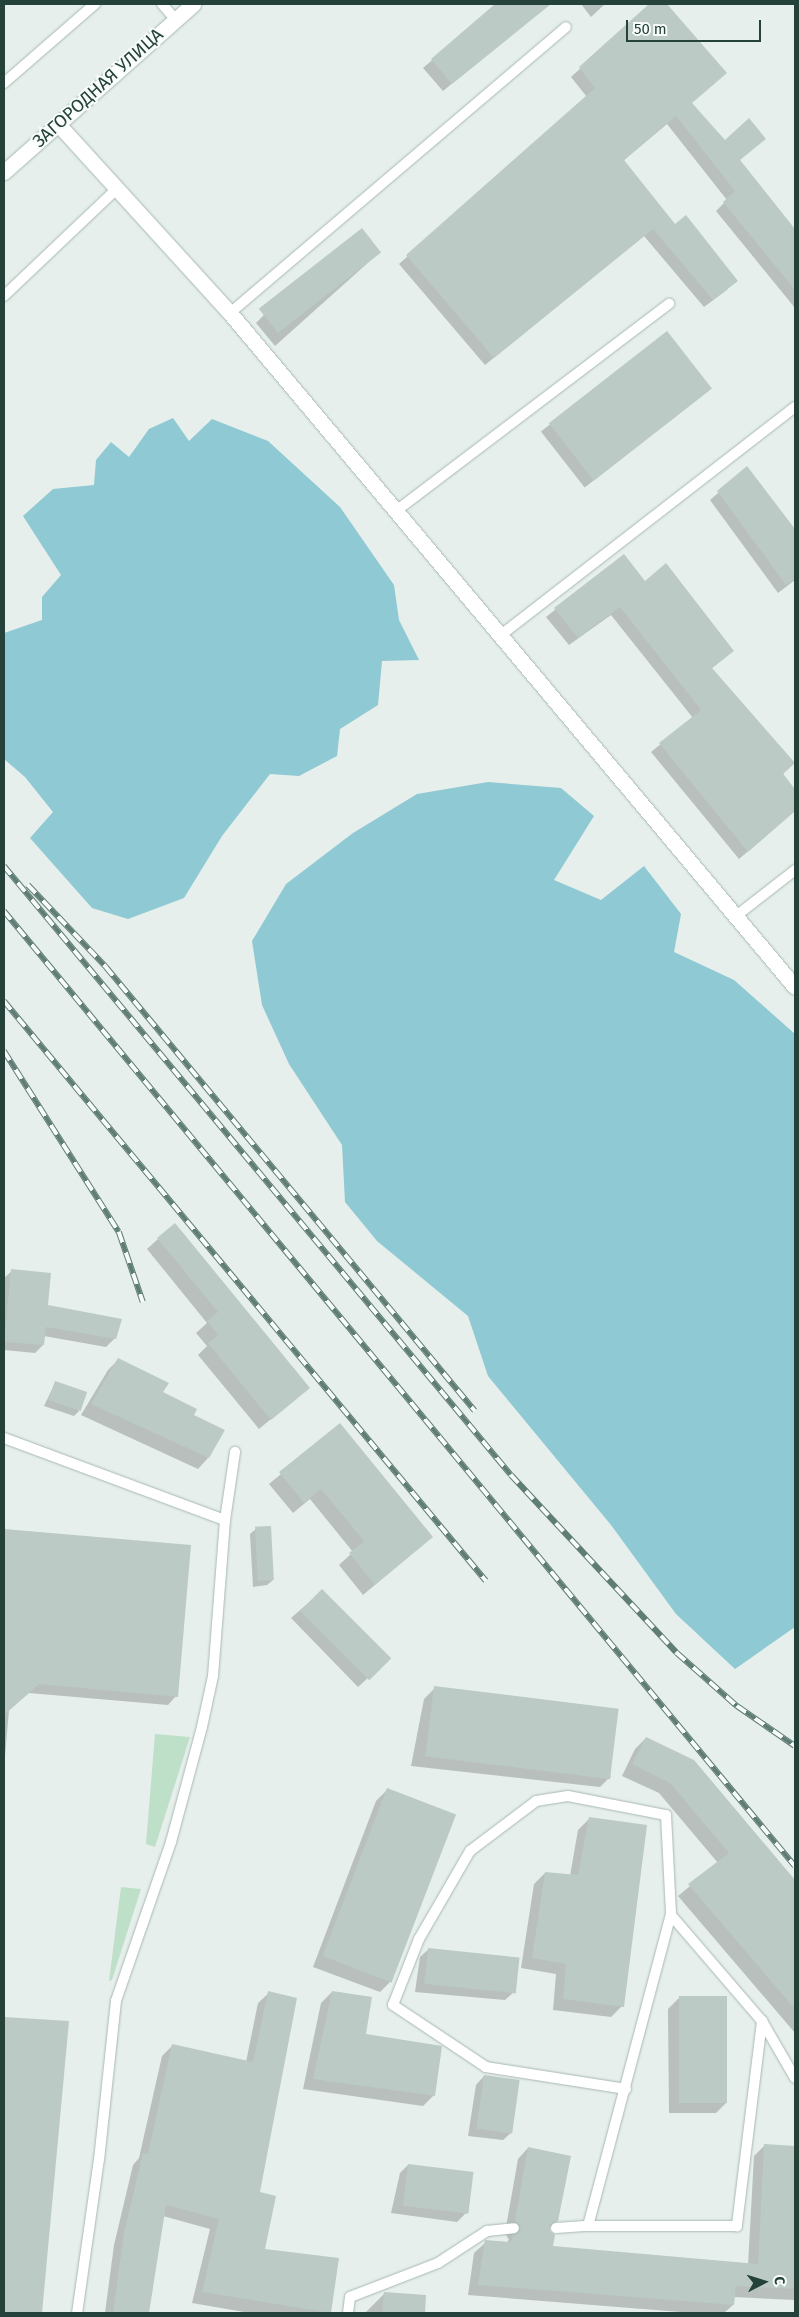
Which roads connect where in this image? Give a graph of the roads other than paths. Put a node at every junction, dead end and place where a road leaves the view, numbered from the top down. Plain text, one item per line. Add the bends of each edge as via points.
1 (95, 4) edge
2 (162, 4) edge
3 (193, 4) edge
4 (175, 19) junction
5 (566, 27) dead end
6 (4, 83) edge
7 (58, 124) junction
8 (4, 172) edge
9 (118, 188) junction
10 (4, 296) edge
11 (670, 304) dead end
12 (230, 313) junction
13 (795, 407) edge
14 (396, 511) junction
15 (501, 635) junction
16 (795, 870) edge
17 (736, 916) junction
18 (795, 987) edge
19 (4, 1438) edge
20 (235, 1452) dead end
21 (225, 1520) junction
22 (671, 1915) junction
23 (762, 2021) junction
24 (795, 2078) edge
25 (626, 2088) junction
26 (588, 2226) junction
27 (514, 2228) dead end
28 (556, 2228) dead end
29 (77, 2313) edge
30 (348, 2313) edge

1 - 6 lane
2 - 4 lane
3 - 4 street, ЗАГОРОДНАЯ УЛИЦА
4 - 7 street, ЗАГОРОДНАЯ УЛИЦА
5 - 12 lane
7 - 8 street, ЗАГОРОДНАЯ УЛИЦА
7 - 9 street
9 - 10 lane
9 - 12 street
11 - 14 lane
12 - 14 street
13 - 15 lane
14 - 15 street
15 - 17 street
16 - 17 lane
17 - 18 street
19 - 21 lane
20 - 21 lane
21 - 29 lane via 213,1676 202,1727 171,1842 116,2001 99,2159
22 - 23 lane
22 - 25 lane
22 - 25 lane via 666,1815 568,1796 536,1801 470,1851 419,1939 393,2005 486,2067
23 - 24 lane
23 - 26 lane via 737,2226
25 - 26 lane
26 - 28 lane
27 - 30 lane via 487,2231 438,2263 350,2297

